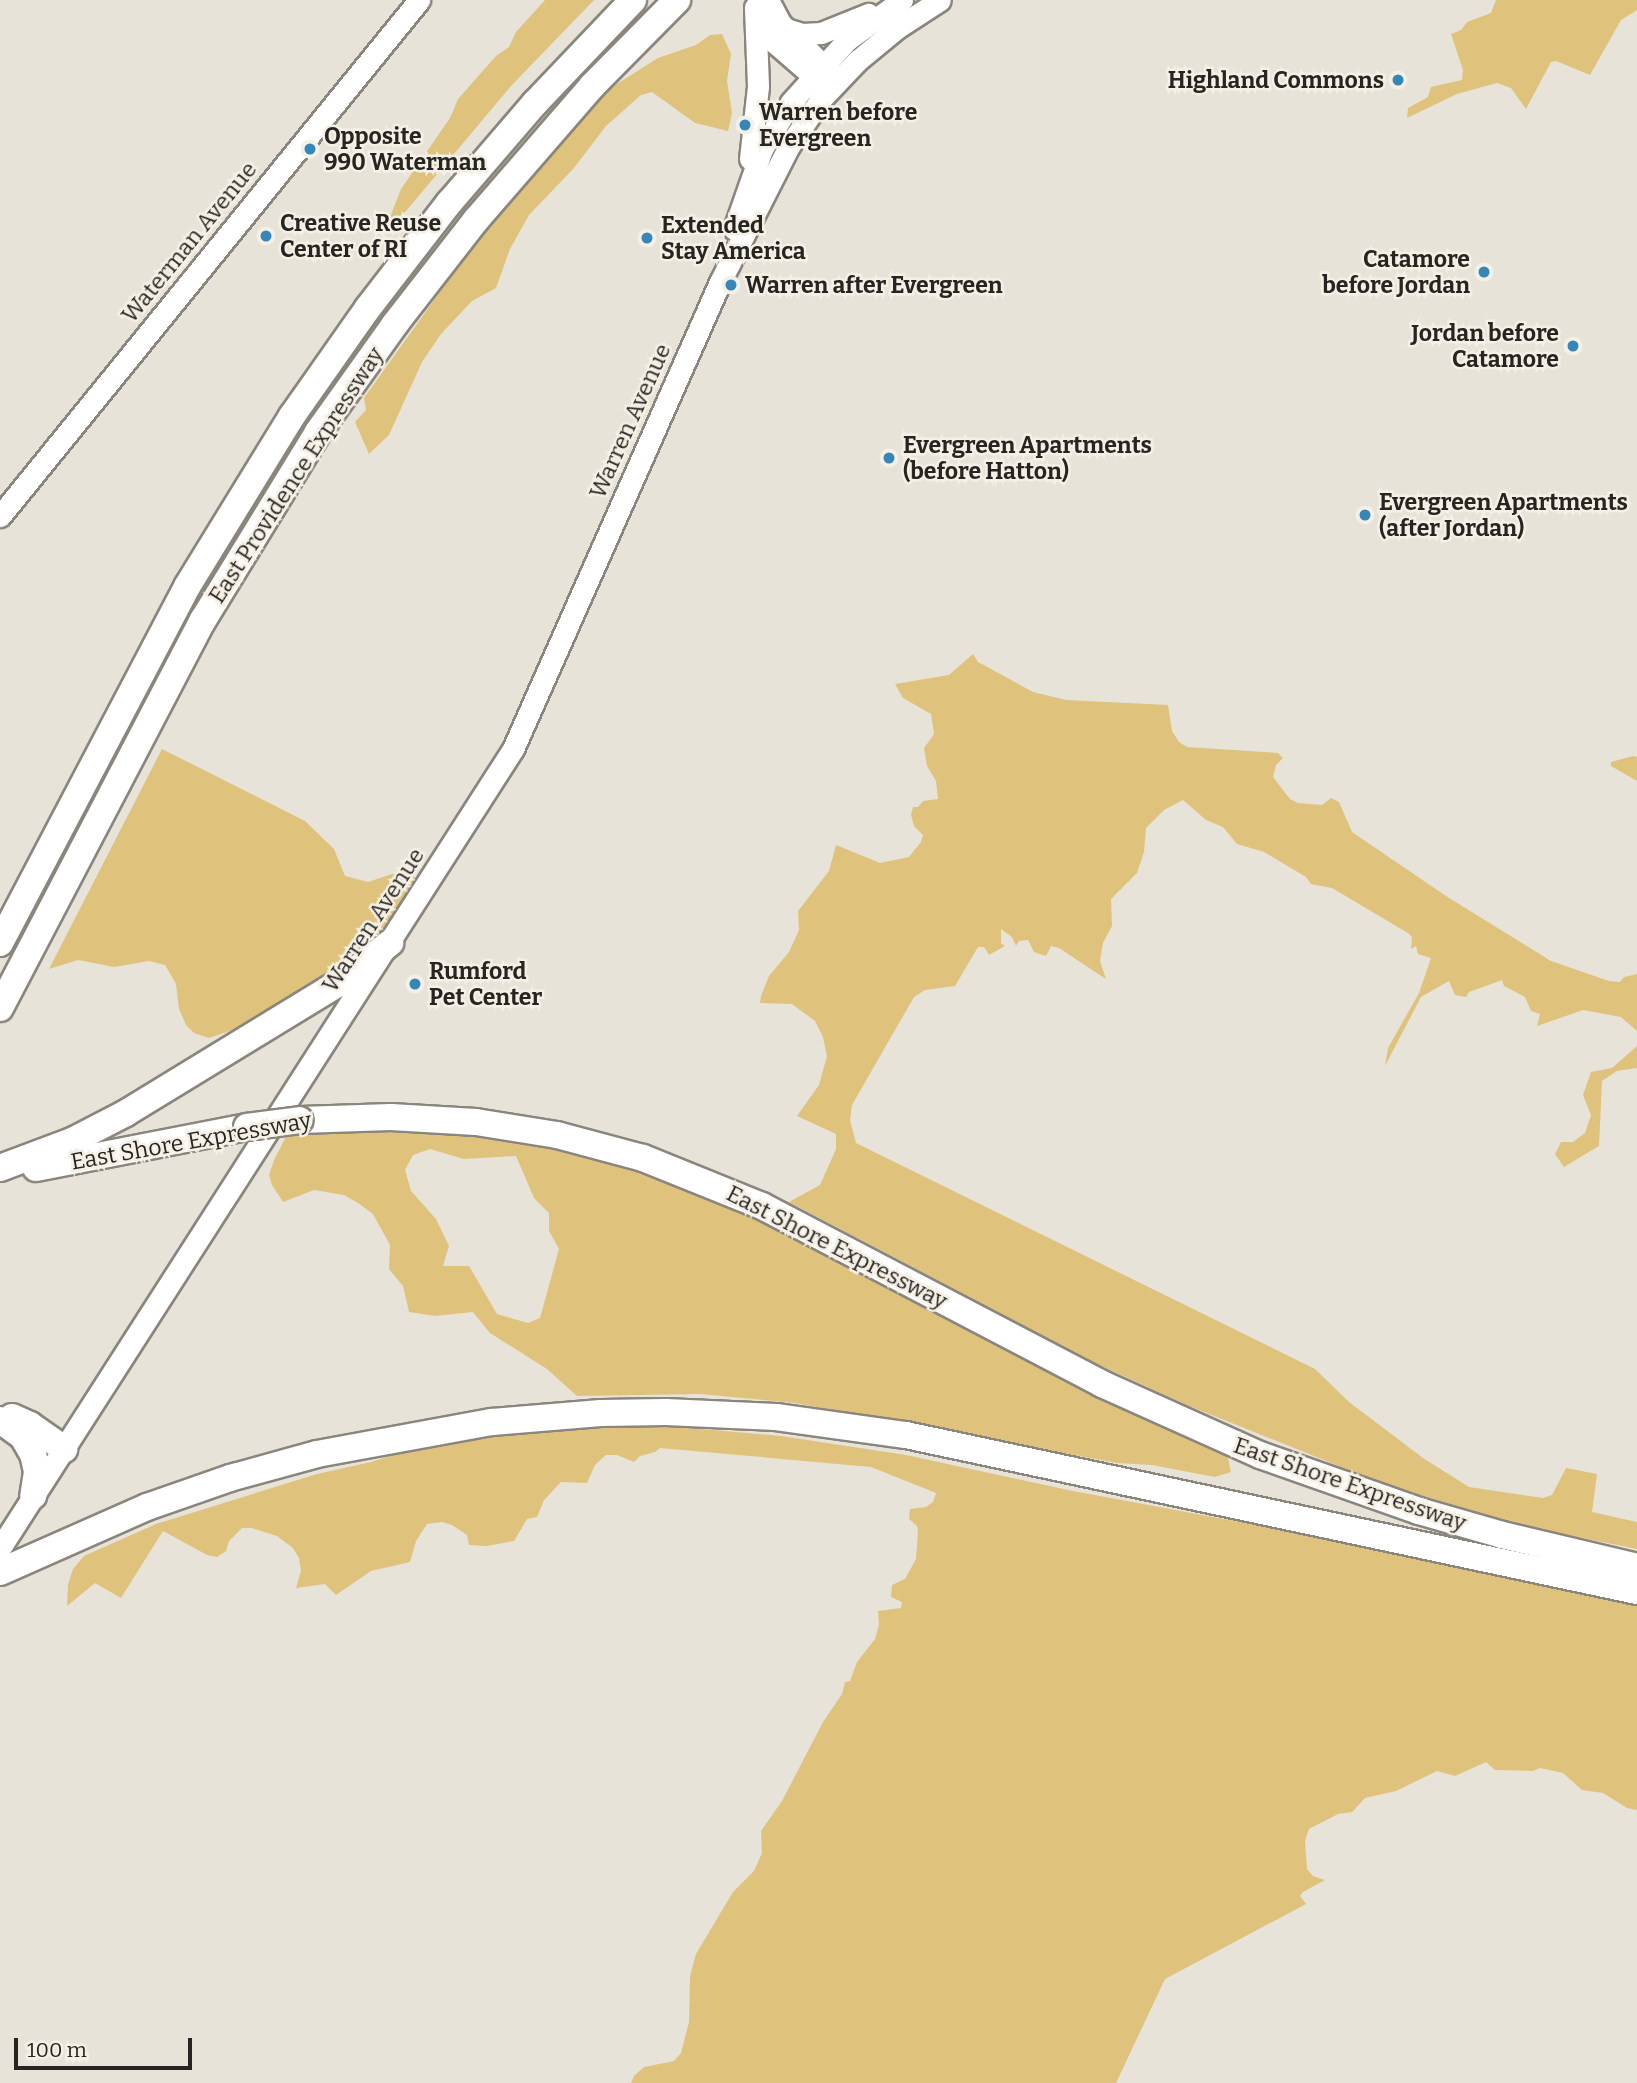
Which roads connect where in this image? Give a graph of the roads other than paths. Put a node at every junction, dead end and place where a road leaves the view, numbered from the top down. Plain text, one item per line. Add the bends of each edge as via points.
1 (419, 0) edge
2 (633, 0) edge
3 (677, 0) edge
4 (902, 0) edge
5 (940, 0) edge
6 (759, 2) edge
7 (786, 29) junction
8 (818, 69) junction
9 (835, 82) junction
10 (735, 224) junction
11 (720, 282) junction
12 (0, 516) edge
13 (0, 943) edge
14 (390, 943) junction
15 (0, 1008) edge
16 (0, 1168) edge
17 (0, 1176) edge
18 (0, 1414) edge
19 (0, 1420) edge
20 (64, 1449) junction
21 (33, 1496) junction
22 (5, 1562) edge
23 (1637, 1567) edge
24 (1637, 1591) edge

1 - 12 main road, Waterman Avenue
2 - 13 highway, East Providence Expressway via 449,203 299,407 183,594
3 - 15 highway, East Providence Expressway via 592,86 475,220 318,432 203,620
4 - 7 main road via 825,32 802,34
4 - 8 main road, Warren Avenue via 863,26
5 - 9 main road, Warren Avenue via 888,35
6 - 7 main road
6 - 8 main road via 769,37
6 - 10 main road via 757,107
7 - 8 main road
8 - 9 main road
8 - 10 main road, Warren Avenue via 768,139
9 - 11 main road, Warren Avenue via 784,154
10 - 11 main road, Warren Avenue
11 - 14 main road, Warren Avenue via 522,732
14 - 16 highway via 341,982 126,1112 60,1146
14 - 20 main road, Warren Avenue
17 - 23 highway, East Shore Expressway, bridge via 300,1120 391,1117 487,1124 579,1140 664,1165 762,1206 1102,1384 1250,1451 1419,1511
18 - 20 highway via 30,1425
19 - 21 highway via 23,1437 33,1454 37,1472
20 - 21 main road, Warren Avenue
21 - 22 main road, Warren Avenue
22 - 24 highway, East Shore Expressway via 209,1485 363,1443 536,1418 699,1413 787,1418 906,1435

